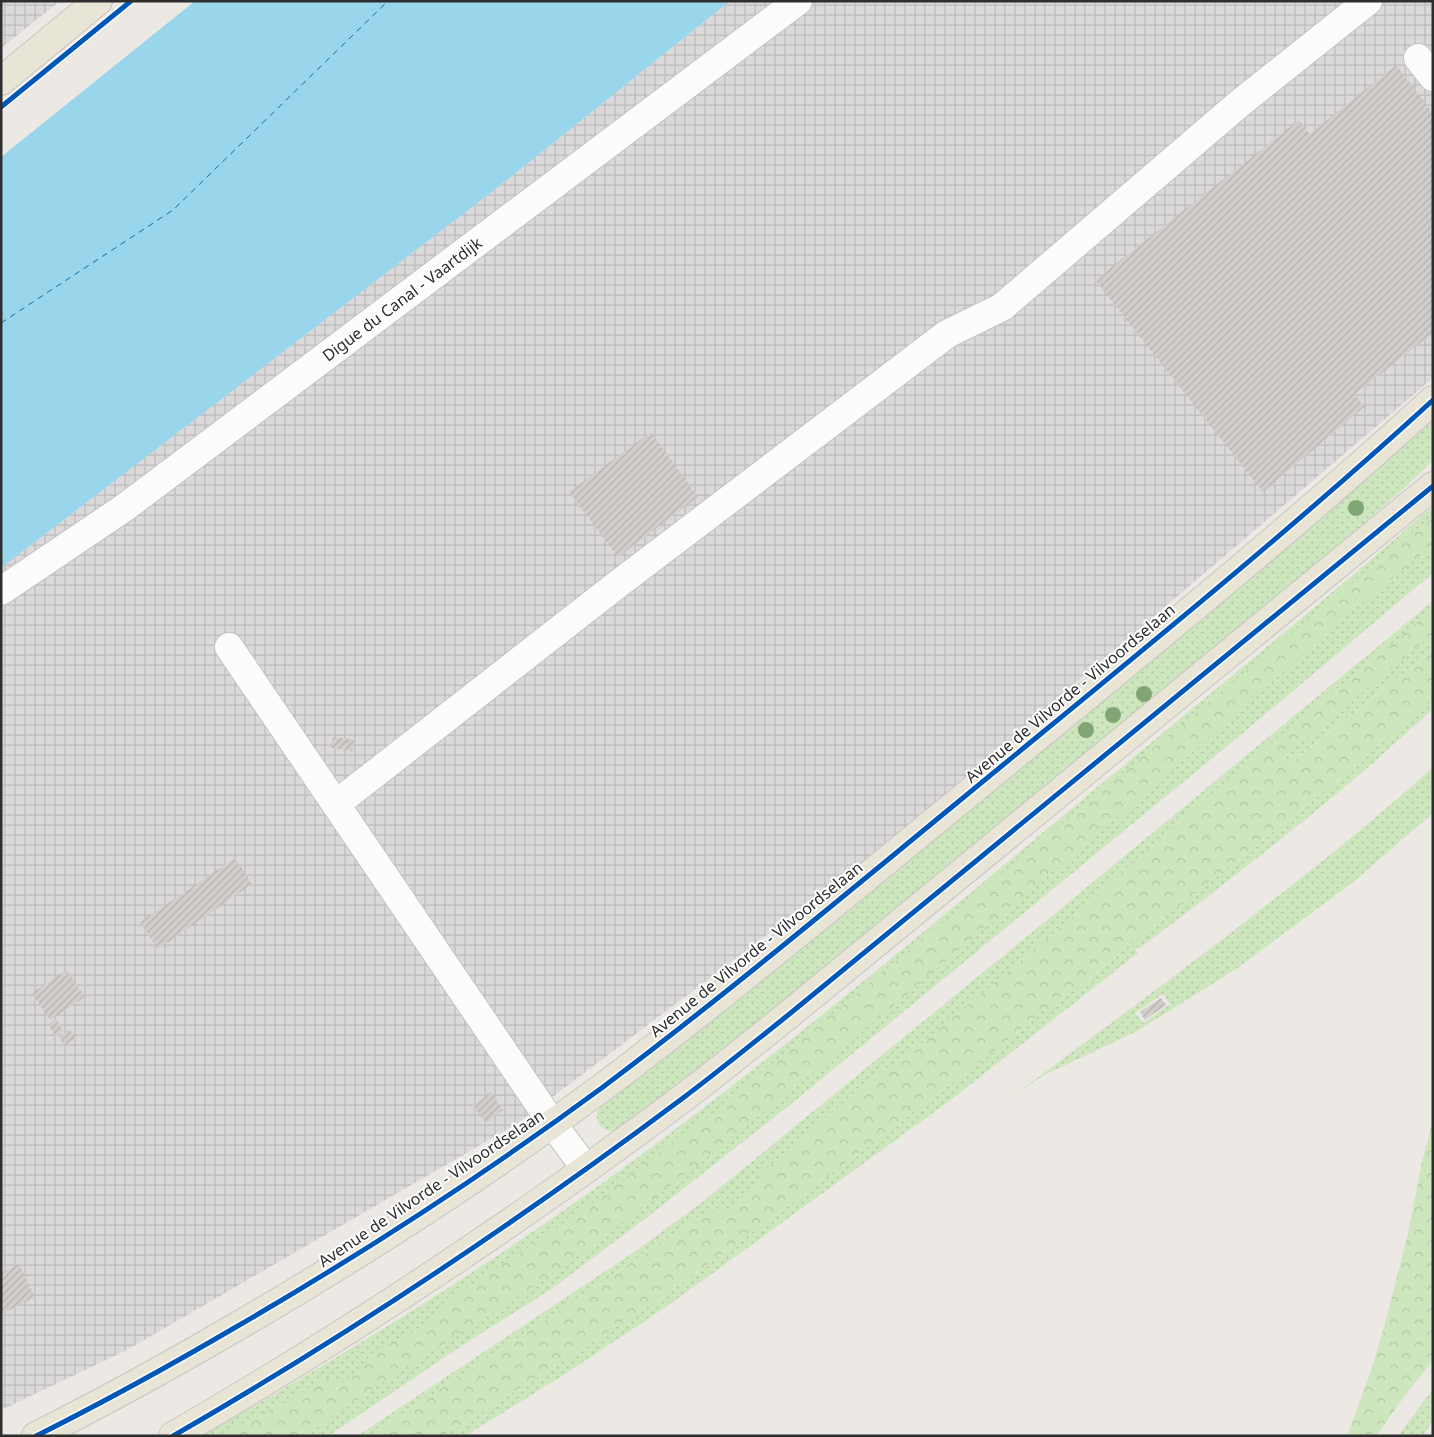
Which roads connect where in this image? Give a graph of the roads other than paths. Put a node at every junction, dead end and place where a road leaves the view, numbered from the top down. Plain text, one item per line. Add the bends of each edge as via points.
1 (98, 1) edge
2 (798, 1) edge
3 (1368, 1) edge
4 (1, 80) edge
5 (1433, 400) edge
6 (1433, 486) edge
7 (1, 591) edge
8 (229, 647) dead end
9 (336, 804) junction
10 (552, 1123) junction
11 (586, 1170) junction
12 (36, 1436) edge
13 (174, 1436) edge

1 - 4 main road
2 - 7 lane, Digue du Canal - Vaartdijk via 124,508
3 - 9 lane via 1240,103 1002,307 947,334
5 - 10 main road, Avenue de Vilvorde - Vilvoordselaan via 1251,559 852,888 709,1005
6 - 11 main road via 787,1016
8 - 9 lane
9 - 10 lane
10 - 11 lane
10 - 12 main road, Avenue de Vilvorde - Vilvoordselaan via 449,1195 275,1305
11 - 13 main road via 293,1365

